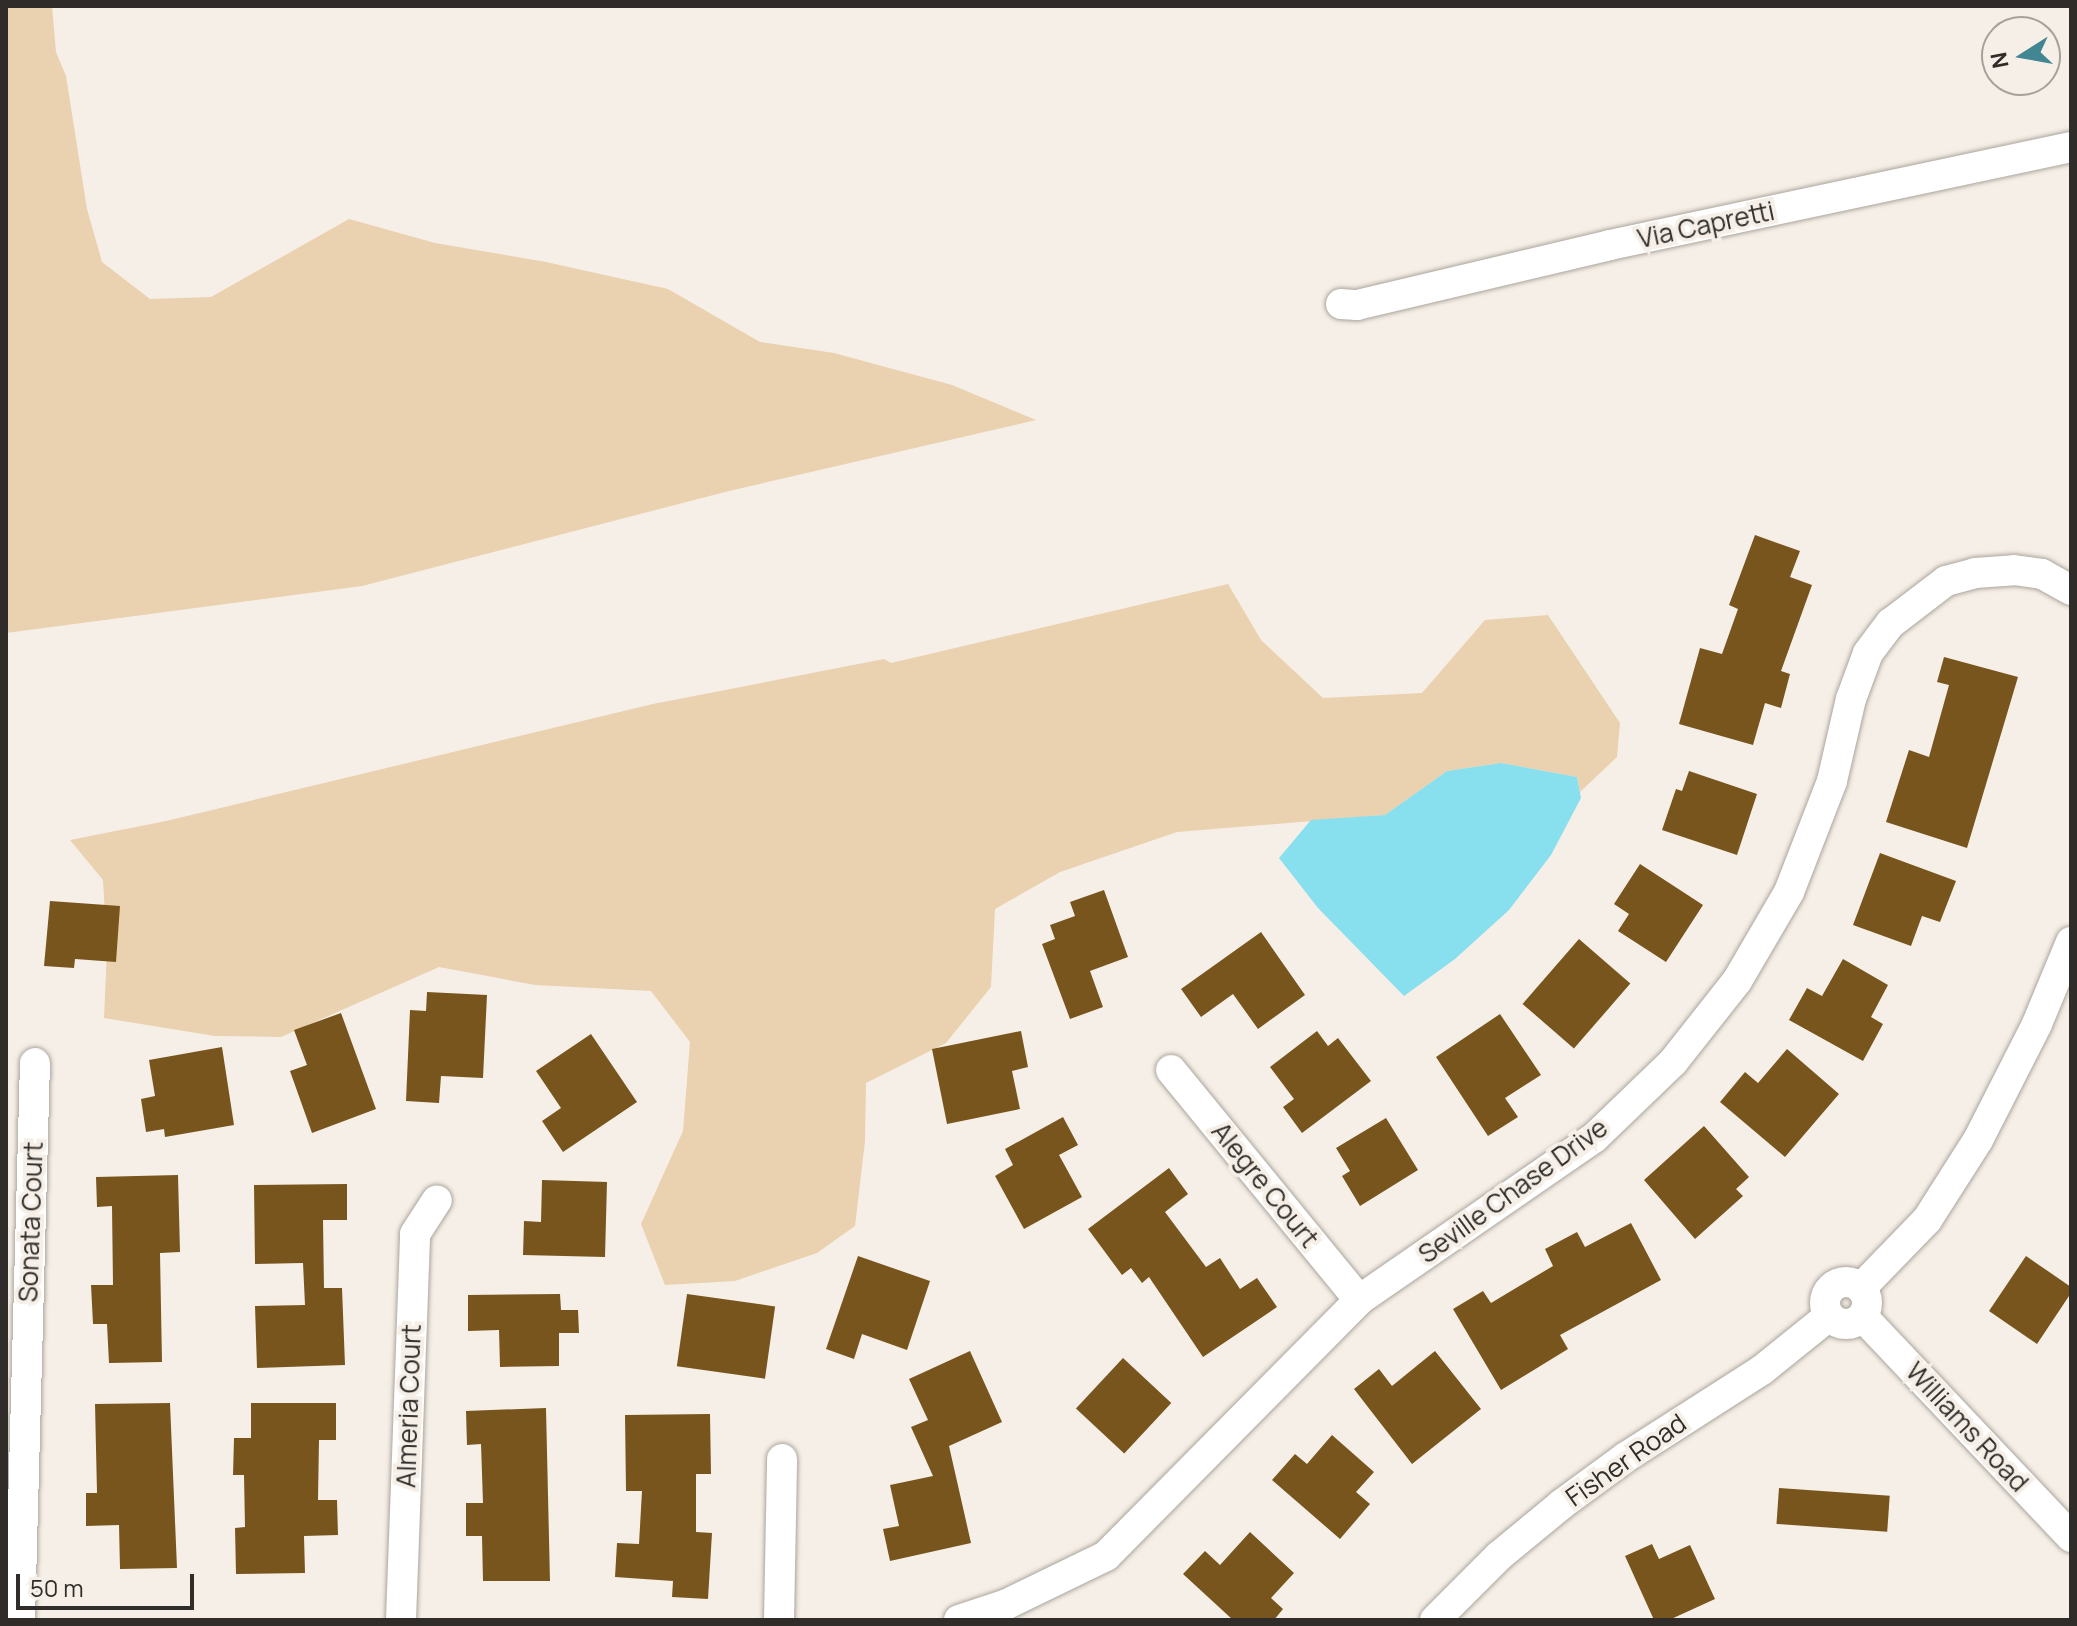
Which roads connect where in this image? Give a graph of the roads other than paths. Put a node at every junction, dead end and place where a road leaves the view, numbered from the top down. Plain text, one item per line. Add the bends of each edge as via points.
1 (2071, 147) edge
2 (1341, 304) dead end
3 (2071, 590) edge
4 (2071, 942) edge
5 (35, 1063) dead end
6 (1171, 1070) dead end
7 (437, 1200) dead end
8 (1359, 1300) junction
9 (1862, 1302) junction
10 (782, 1459) dead end
11 (2071, 1537) edge
12 (6, 1620) edge
13 (20, 1620) edge
14 (26, 1620) edge
15 (401, 1620) edge
16 (779, 1620) edge
17 (959, 1620) edge
18 (1435, 1620) edge

1 - 2 street, Via Capretti via 1357,305
3 - 8 street, Seville Chase Drive via 2042,574 1975,573 1946,581 1891,623 1868,653 1832,781 1789,892 1737,981 1673,1062 1594,1138
4 - 9 street via 2037,1024 1978,1140 1927,1220
5 - 13 street, Sonata Court
6 - 8 street, Alegre Court
7 - 15 street, Almeria Court via 415,1234
8 - 17 street, Seville Chase Drive via 1106,1556 1007,1604
9 - 11 street, Williams Road
9 - 18 street, Fisher Road via 1845,1325 1829,1316 1762,1370 1562,1504 1499,1556
10 - 16 street
12 - 13 street
13 - 14 street

